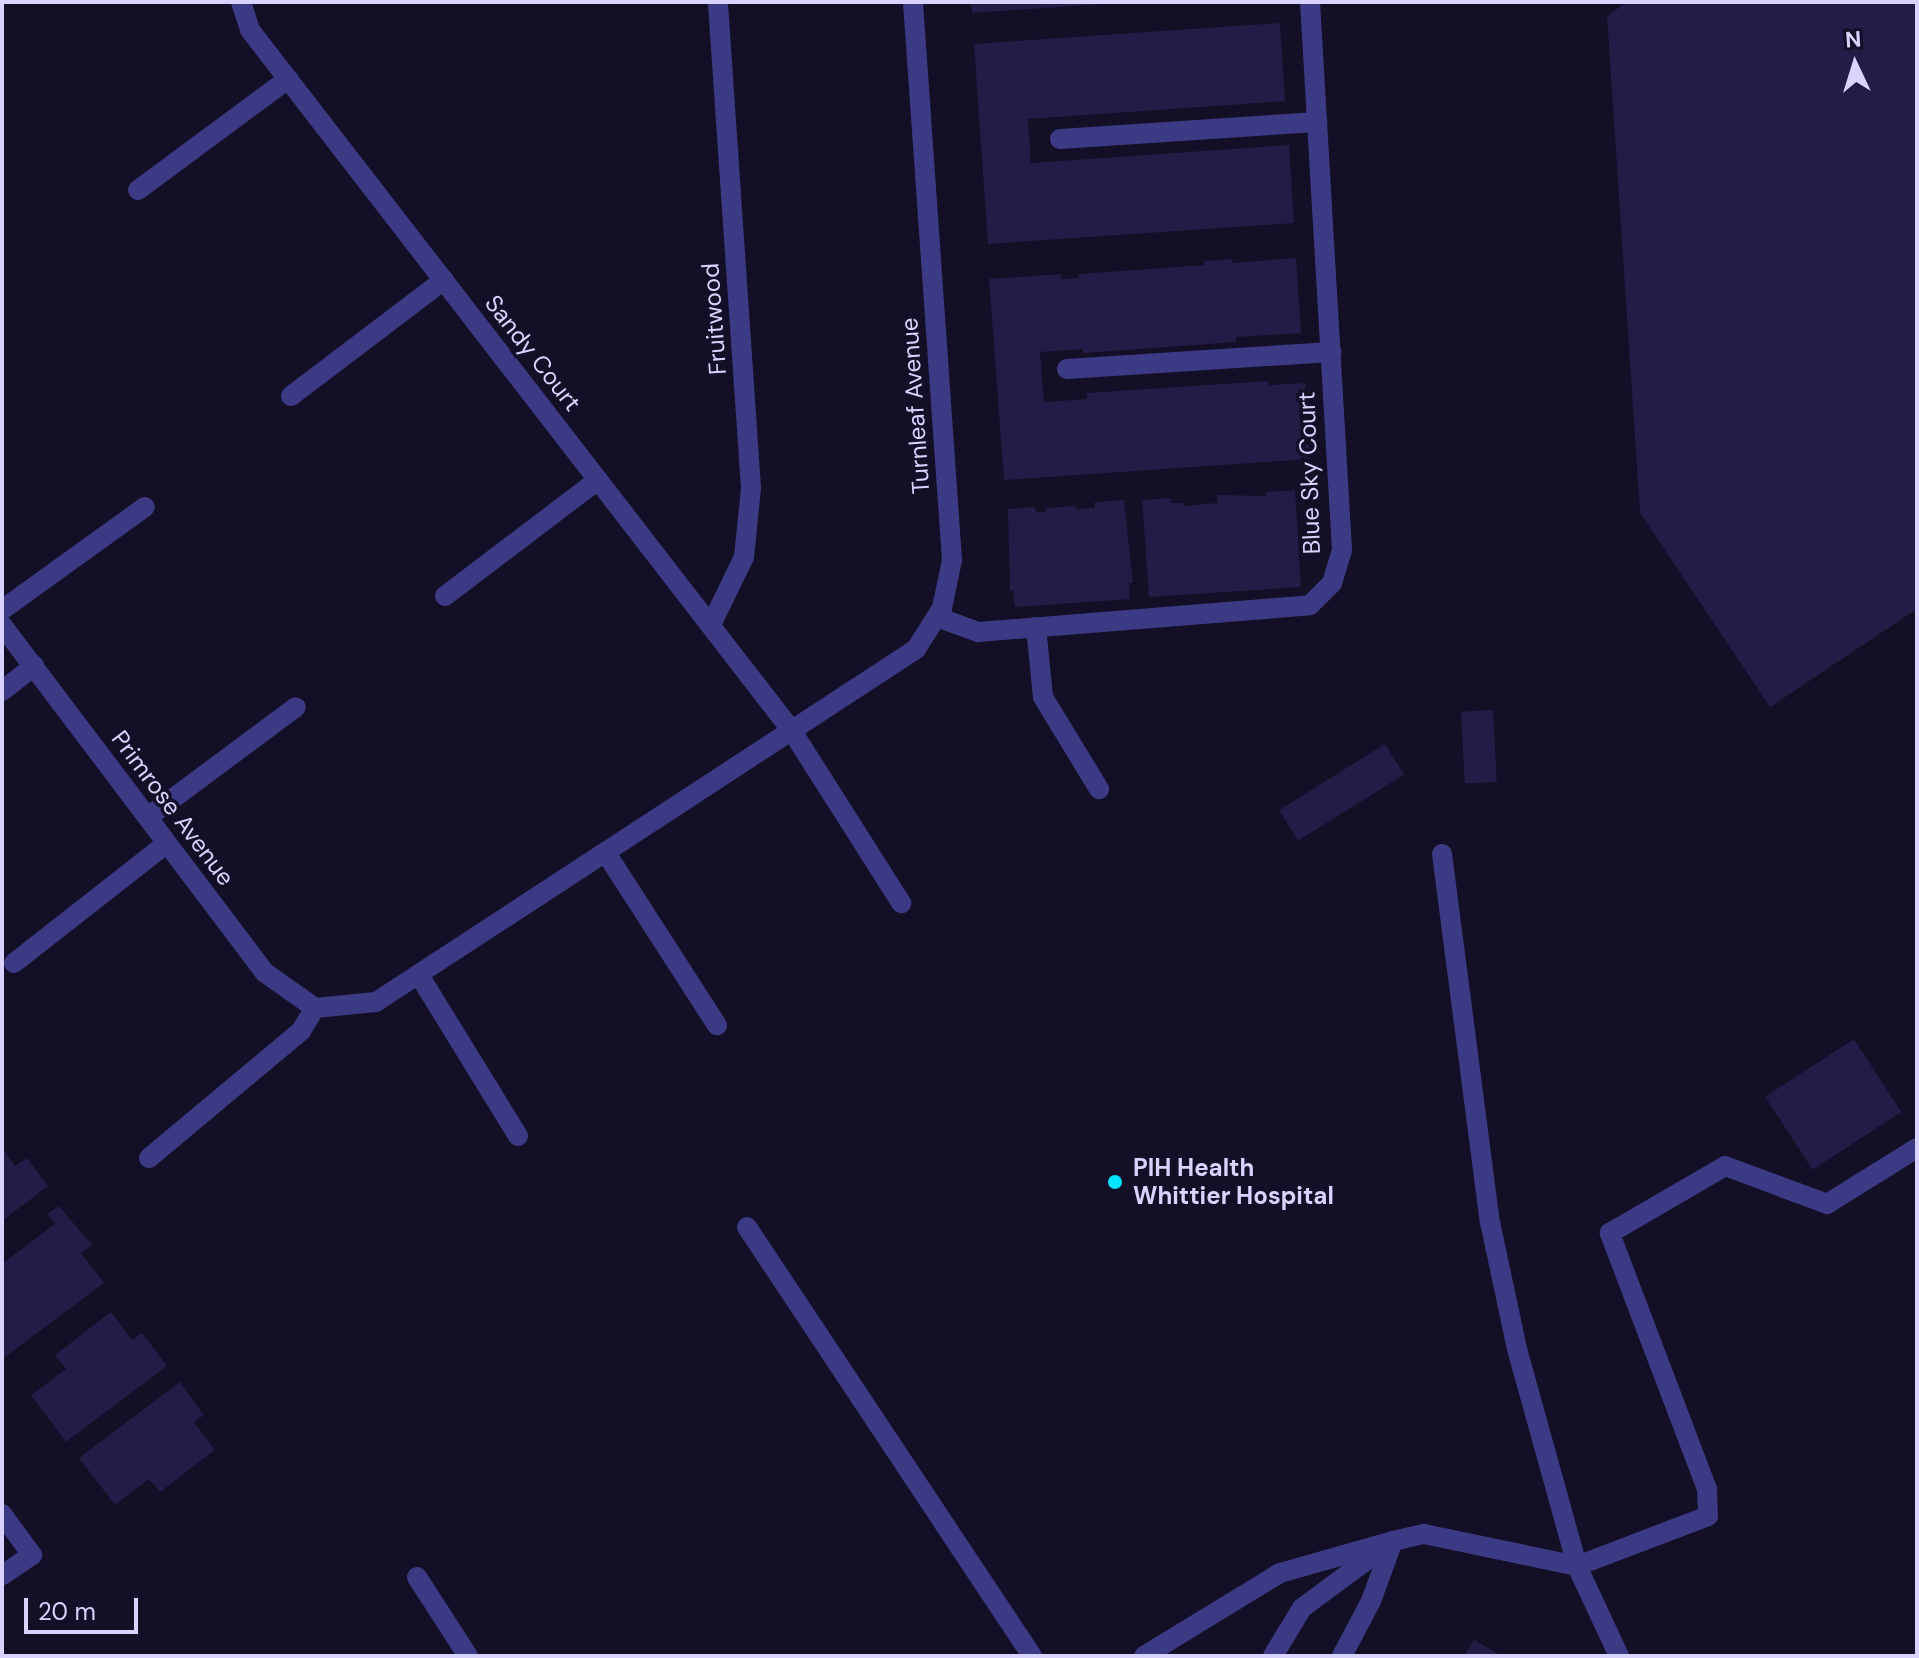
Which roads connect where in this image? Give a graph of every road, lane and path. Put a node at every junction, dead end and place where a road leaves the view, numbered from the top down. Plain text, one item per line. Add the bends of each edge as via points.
1 (241, 2) edge
2 (718, 2) edge
3 (913, 2) edge
4 (1310, 2) edge
5 (288, 79) junction
6 (1317, 122) junction
7 (1060, 139) dead end
8 (138, 190) dead end
9 (444, 280) junction
10 (1331, 352) junction
11 (1067, 369) dead end
12 (291, 396) dead end
13 (598, 480) junction
14 (145, 507) dead end
15 (445, 596) dead end
16 (2, 610) edge
17 (937, 617) junction
18 (2, 625) edge
19 (711, 625) junction
20 (1036, 627) junction
21 (34, 666) junction
22 (2, 691) edge
23 (296, 707) dead end
24 (792, 731) junction
25 (1099, 789) dead end
26 (148, 817) junction
27 (167, 843) junction
28 (606, 853) junction
29 (1442, 854) dead end
30 (901, 903) dead end
31 (14, 963) dead end
32 (419, 975) junction
33 (315, 1008) junction
34 (717, 1025) dead end
35 (518, 1136) dead end
36 (1917, 1148) edge
37 (149, 1158) dead end
38 (747, 1227) dead end
39 (2, 1514) edge
40 (1393, 1541) junction
41 (1577, 1566) junction
42 (2, 1575) edge
43 (417, 1577) dead end
44 (468, 1656) edge
45 (1032, 1656) edge
46 (1144, 1656) edge
47 (1273, 1656) edge
48 (1342, 1656) edge
49 (1619, 1656) edge

1 - 5 street, Sandy Court via 250,30
2 - 19 street, Fruitwood via 751,488 744,557
3 - 17 street, Turnleaf Avenue via 952,560
4 - 6 street, Blue Sky Court
5 - 8 street
5 - 9 street, Sandy Court
6 - 7 street
6 - 10 street, Blue Sky Court
9 - 12 street
9 - 13 street, Sandy Court
10 - 11 street
10 - 20 street, Blue Sky Court via 1342,550 1332,583 1310,605
13 - 15 street
13 - 19 street, Sandy Court
14 - 16 street
17 - 20 street, Blue Sky Court via 978,632
17 - 24 street, Turnleaf Avenue via 916,649
18 - 21 street, Primrose Avenue
19 - 24 street, Sandy Court
20 - 25 street via 1043,697
21 - 22 street
21 - 26 street, Primrose Avenue
23 - 26 street
24 - 28 street, Turnleaf Avenue
24 - 30 street, Sandy Court
26 - 27 street, Primrose Avenue
27 - 31 street
27 - 33 street, Primrose Avenue via 264,972
28 - 32 street, Turnleaf Avenue
28 - 34 street
29 - 41 street via 1490,1222 1517,1349
32 - 33 street, Turnleaf Avenue via 376,1002
32 - 35 street
33 - 37 street via 301,1031
36 - 41 street via 1827,1204 1725,1166 1610,1233 1707,1489 1708,1516
38 - 45 street
39 - 42 street via 32,1555
40 - 41 street via 1424,1534
40 - 46 street via 1280,1573
40 - 47 street via 1302,1608
40 - 48 street via 1371,1601
41 - 49 street
43 - 44 street

